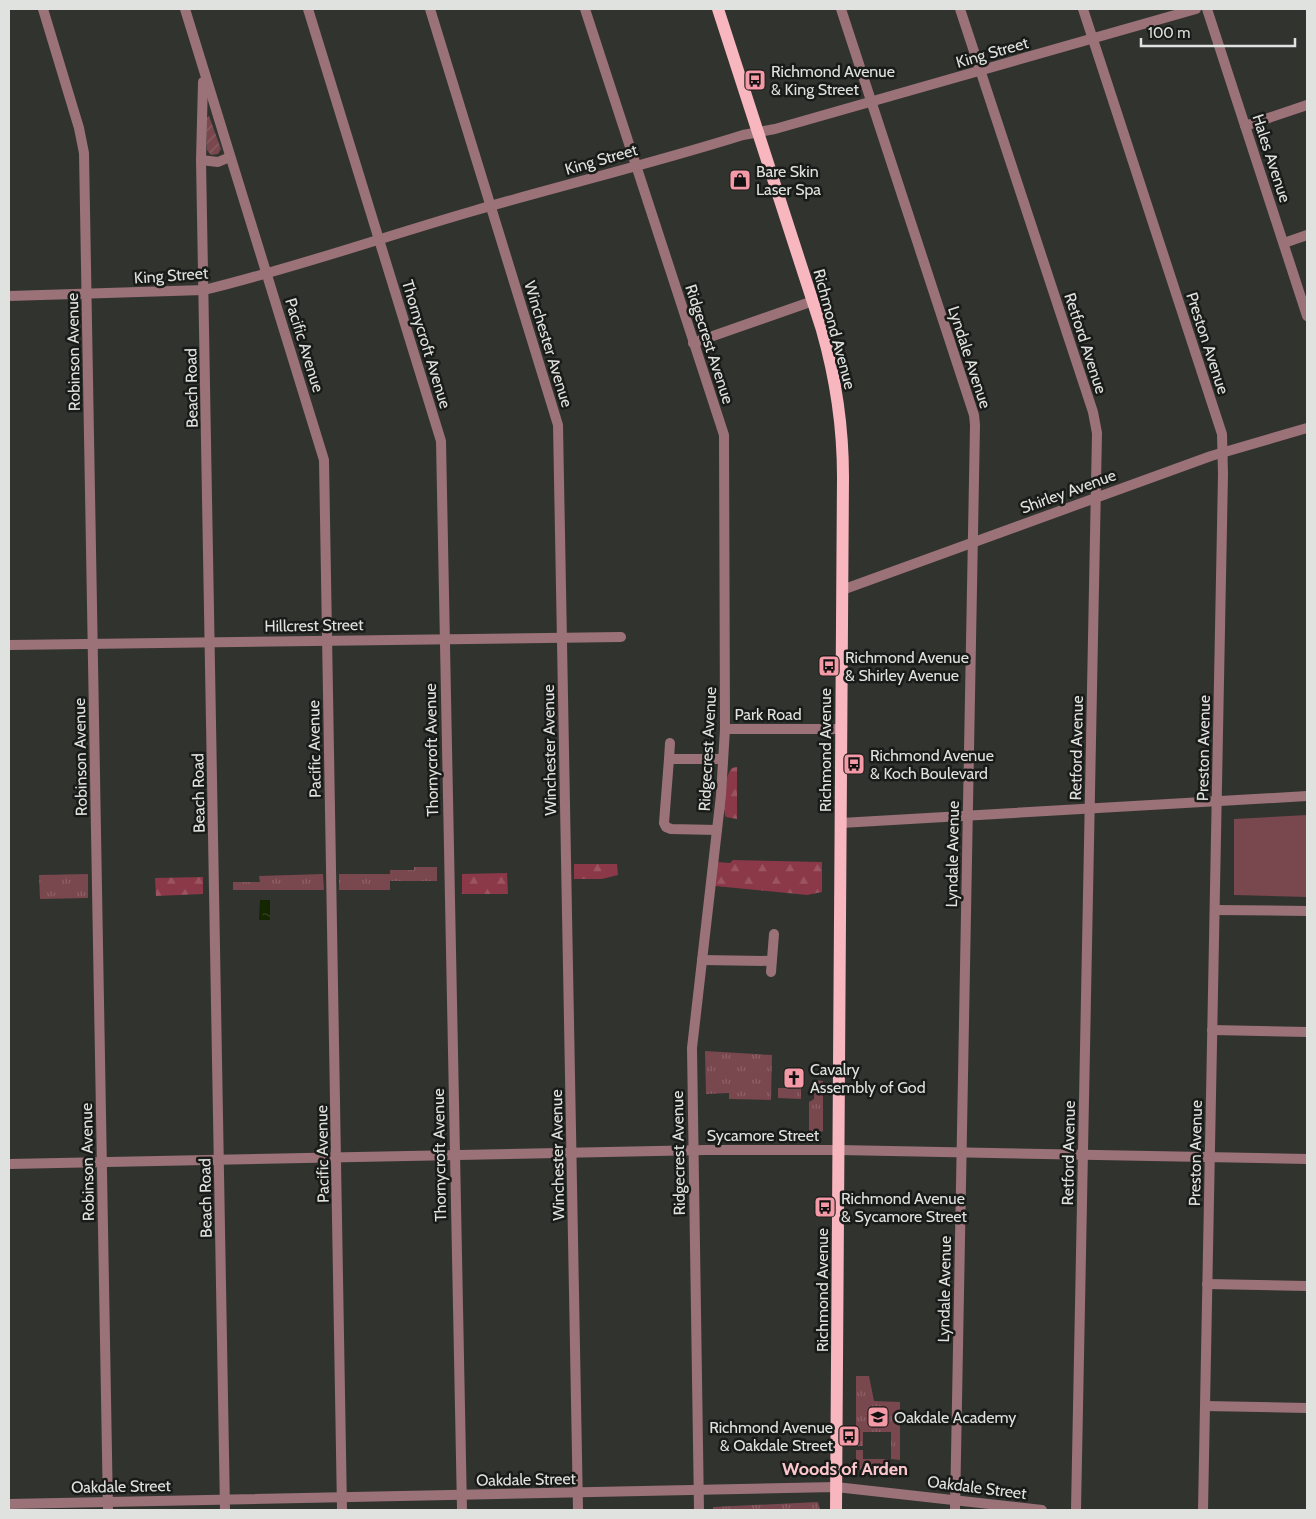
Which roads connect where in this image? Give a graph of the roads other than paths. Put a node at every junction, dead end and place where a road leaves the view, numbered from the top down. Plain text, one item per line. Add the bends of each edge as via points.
1 (43, 9) edge
2 (185, 9) edge
3 (308, 9) edge
4 (430, 9) edge
5 (585, 9) edge
6 (718, 9) edge
7 (841, 9) edge
8 (960, 9) edge
9 (1083, 9) edge
10 (1196, 9) edge
11 (1207, 9) edge
12 (1092, 38) junction
13 (980, 70) junction
14 (204, 74) junction
15 (871, 102) junction
16 (1307, 105) edge
17 (1246, 126) junction
18 (758, 132) junction
19 (230, 157) junction
20 (201, 160) junction
21 (637, 165) junction
22 (491, 206) junction
23 (1307, 234) edge
24 (379, 239) junction
25 (1284, 243) junction
26 (267, 274) junction
27 (204, 290) junction
28 (87, 294) junction
29 (9, 296) edge
30 (813, 301) junction
31 (1307, 316) edge
32 (693, 343) junction
33 (1307, 428) edge
34 (1222, 452) junction
35 (1096, 497) junction
36 (972, 542) junction
37 (842, 590) junction
38 (562, 636) junction
39 (444, 638) junction
40 (620, 638) dead end
41 (327, 640) junction
42 (210, 642) junction
43 (93, 644) junction
44 (9, 645) edge
45 (725, 729) junction
46 (841, 729) junction
47 (670, 743) dead end
48 (669, 759) junction
49 (723, 759) junction
50 (1307, 796) edge
51 (1217, 801) junction
52 (1090, 808) junction
53 (968, 816) junction
54 (841, 823) junction
55 (717, 830) junction
56 (1214, 910) junction
57 (1307, 911) edge
58 (774, 934) dead end
59 (702, 960) junction
60 (772, 961) junction
61 (770, 972) dead end
62 (1212, 1030) junction
63 (1307, 1032) edge
64 (693, 1150) junction
65 (839, 1150) junction
66 (961, 1152) junction
67 (572, 1153) junction
68 (454, 1155) junction
69 (1083, 1155) junction
70 (1210, 1157) junction
71 (337, 1159) junction
72 (1307, 1159) edge
73 (219, 1161) junction
74 (102, 1162) junction
75 (9, 1164) edge
76 (1207, 1284) junction
77 (1307, 1286) edge
78 (1205, 1406) junction
79 (1307, 1408) edge
80 (836, 1487) junction
81 (699, 1491) junction
82 (578, 1494) junction
83 (460, 1495) junction
84 (225, 1498) junction
85 (342, 1498) junction
86 (9, 1504) edge
87 (955, 1505) edge
88 (108, 1506) edge
89 (225, 1510) edge
90 (342, 1510) edge
91 (462, 1510) edge
92 (578, 1510) edge
93 (699, 1510) edge
94 (836, 1510) edge
95 (1042, 1510) edge
96 (1076, 1510) edge
97 (1204, 1510) edge

1 - 28 street, Robinson Avenue via 83,145
2 - 14 street, Pacific Avenue
3 - 24 street, Thornycroft Avenue
4 - 22 street, Winchester Avenue
5 - 21 street, Ridgecrest Avenue
6 - 18 main road, Richmond Avenue
7 - 15 street, Lyndale Avenue
8 - 13 street, Retford Avenue
9 - 12 street, Preston Avenue
10 - 12 street, King Street
11 - 17 street, Hales Avenue
12 - 13 street, King Street
12 - 34 street, Preston Avenue via 1222,434
13 - 15 street, King Street
13 - 35 street, Retford Avenue via 1093,412 1097,442
14 - 19 street, Pacific Avenue
14 - 20 street, Beach Road
15 - 18 street, King Street
15 - 36 street, Lyndale Avenue via 974,415
16 - 17 street
17 - 25 street, Hales Avenue
18 - 21 street, King Street
18 - 30 main road, Richmond Avenue
19 - 20 street via 218,162
19 - 26 street, Pacific Avenue
20 - 27 street, Beach Road
21 - 22 street, King Street
21 - 32 street, Ridgecrest Avenue
22 - 24 street, King Street
22 - 38 street, Winchester Avenue via 558,425
23 - 25 street
24 - 26 street, King Street
24 - 39 street, Thornycroft Avenue via 441,440
25 - 31 street, Hales Avenue
26 - 27 street, King Street
26 - 41 street, Pacific Avenue via 324,460
27 - 28 street, King Street
27 - 42 street, Beach Road
28 - 29 street, King Street
28 - 43 street, Robinson Avenue
30 - 32 street
30 - 37 main road, Richmond Avenue via 830,360 840,412
32 - 45 street, Ridgecrest Avenue via 724,435
33 - 34 street, Shirley Avenue
34 - 35 street, Shirley Avenue
34 - 51 street, Preston Avenue
35 - 36 street, Shirley Avenue
35 - 52 street, Retford Avenue
36 - 37 street, Shirley Avenue
36 - 53 street, Lyndale Avenue
37 - 46 main road, Richmond Avenue
38 - 39 street, Hillcrest Street
38 - 40 street, Hillcrest Street
38 - 67 street, Winchester Avenue
39 - 41 street, Hillcrest Street
39 - 68 street, Thornycroft Avenue
41 - 42 street, Hillcrest Street
41 - 71 street, Pacific Avenue
42 - 43 street, Hillcrest Street
42 - 73 street, Beach Road
43 - 44 street, Hillcrest Street
43 - 74 street, Robinson Avenue
45 - 46 street, Park Road
45 - 49 street, Ridgecrest Avenue
46 - 54 main road, Richmond Avenue
47 - 48 street
48 - 49 street
48 - 55 street via 666,827
49 - 55 street, Ridgecrest Avenue
50 - 51 street
51 - 52 street
51 - 56 street, Preston Avenue
52 - 53 street
52 - 69 street, Retford Avenue
53 - 54 street
53 - 66 street, Lyndale Avenue
54 - 65 main road, Richmond Avenue
55 - 59 street, Ridgecrest Avenue
56 - 57 street
56 - 62 street, Preston Avenue
58 - 60 street
59 - 60 street
59 - 64 street, Ridgecrest Avenue via 692,1048
60 - 61 street
62 - 63 street
62 - 70 street, Preston Avenue
64 - 65 street, Sycamore Street
64 - 67 street, Sycamore Street
64 - 81 street, Ridgecrest Avenue
65 - 66 street, Sycamore Street
65 - 80 main road, Richmond Avenue
66 - 69 street, Sycamore Street
66 - 87 street, Lyndale Avenue
67 - 68 street, Sycamore Street
67 - 82 street, Winchester Avenue
68 - 71 street, Sycamore Street
68 - 83 street, Thornycroft Avenue
69 - 70 street, Sycamore Street
69 - 96 street, Retford Avenue
70 - 72 street, Sycamore Street
70 - 76 street, Preston Avenue
71 - 73 street, Sycamore Street
71 - 85 street, Pacific Avenue
73 - 74 street, Sycamore Street
73 - 84 street, Beach Road
74 - 75 street, Sycamore Street
74 - 88 street, Robinson Avenue
76 - 77 street
76 - 78 street, Preston Avenue
78 - 79 street
78 - 97 street, Preston Avenue
80 - 81 street, Oakdale Street
80 - 87 street, Oakdale Street
80 - 94 main road, Richmond Avenue
81 - 82 street, Oakdale Street
81 - 93 street, Ridgecrest Avenue
82 - 83 street, Oakdale Street
82 - 92 street, Winchester Avenue
83 - 85 street, Oakdale Street
83 - 91 street, Thornycroft Avenue
84 - 85 street, Oakdale Street
84 - 88 street, Oakdale Street
84 - 89 street, Beach Road
85 - 90 street, Pacific Avenue
86 - 88 street, Oakdale Street
87 - 95 street, Oakdale Street

